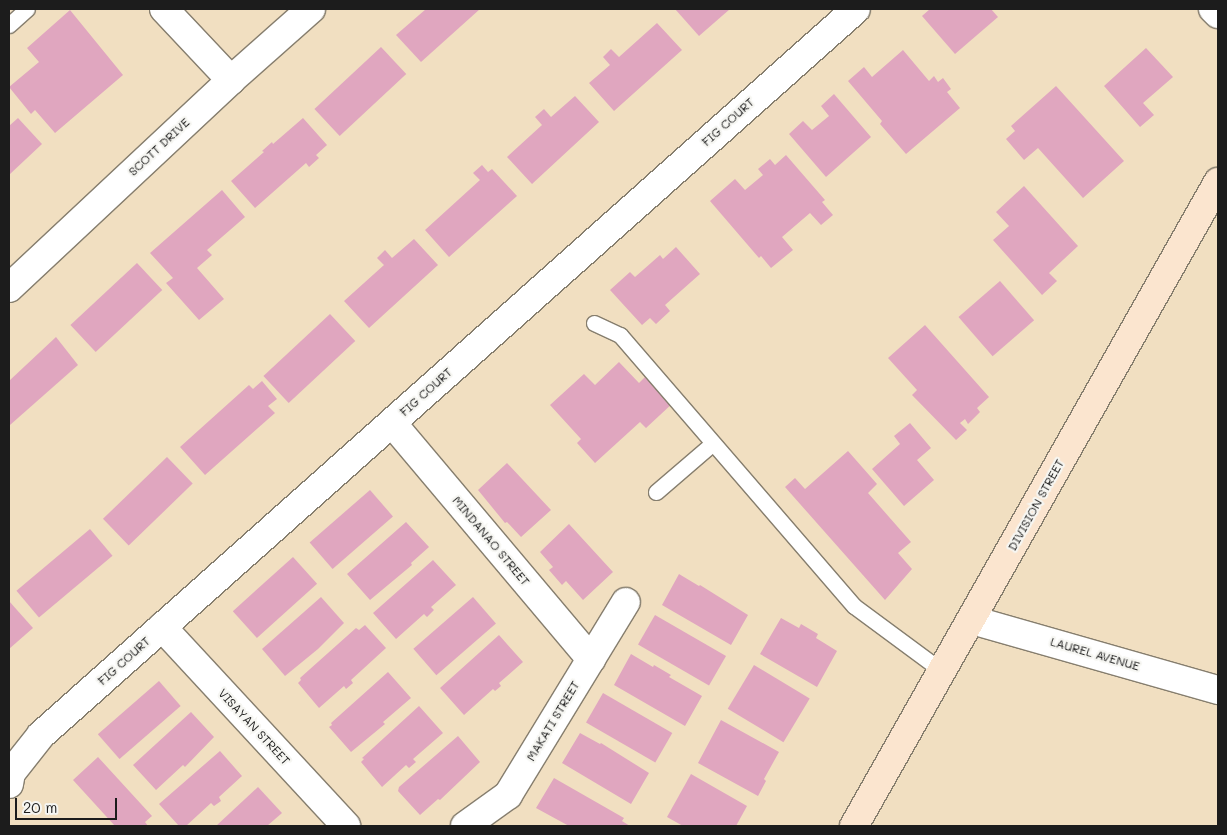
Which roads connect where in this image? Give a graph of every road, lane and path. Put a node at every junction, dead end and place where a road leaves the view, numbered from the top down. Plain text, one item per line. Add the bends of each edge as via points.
1 (27, 9) edge
2 (164, 9) edge
3 (311, 9) edge
4 (856, 9) edge
5 (1213, 9) edge
6 (1218, 14) edge
7 (9, 25) edge
8 (231, 80) junction
9 (1218, 182) edge
10 (9, 288) edge
11 (594, 323) dead end
12 (392, 422) junction
13 (714, 443) junction
14 (656, 492) dead end
15 (626, 602) dead end
16 (972, 620) junction
17 (162, 627) junction
18 (591, 659) junction
19 (942, 671) junction
20 (1218, 690) edge
21 (9, 784) edge
22 (346, 826) edge
23 (464, 826) edge
24 (854, 826) edge

1 - 7 lane
2 - 8 street
3 - 8 street, SCOTT DRIVE
4 - 12 street, FIG COURT
5 - 6 street
8 - 10 street, SCOTT DRIVE
9 - 16 main road, DIVISION STREET
11 - 13 lane via 620,335
12 - 17 street, FIG COURT
12 - 18 street, MINDANAO STREET
13 - 14 lane
13 - 19 lane via 854,606
15 - 18 street, MAKATI STREET
16 - 19 main road, DIVISION STREET
16 - 20 street, LAUREL AVENUE
17 - 21 street, FIG COURT via 41,735 11,773
17 - 22 street, VISAYAN STREET
18 - 23 street, MAKATI STREET via 508,795
19 - 24 main road, DIVISION STREET

